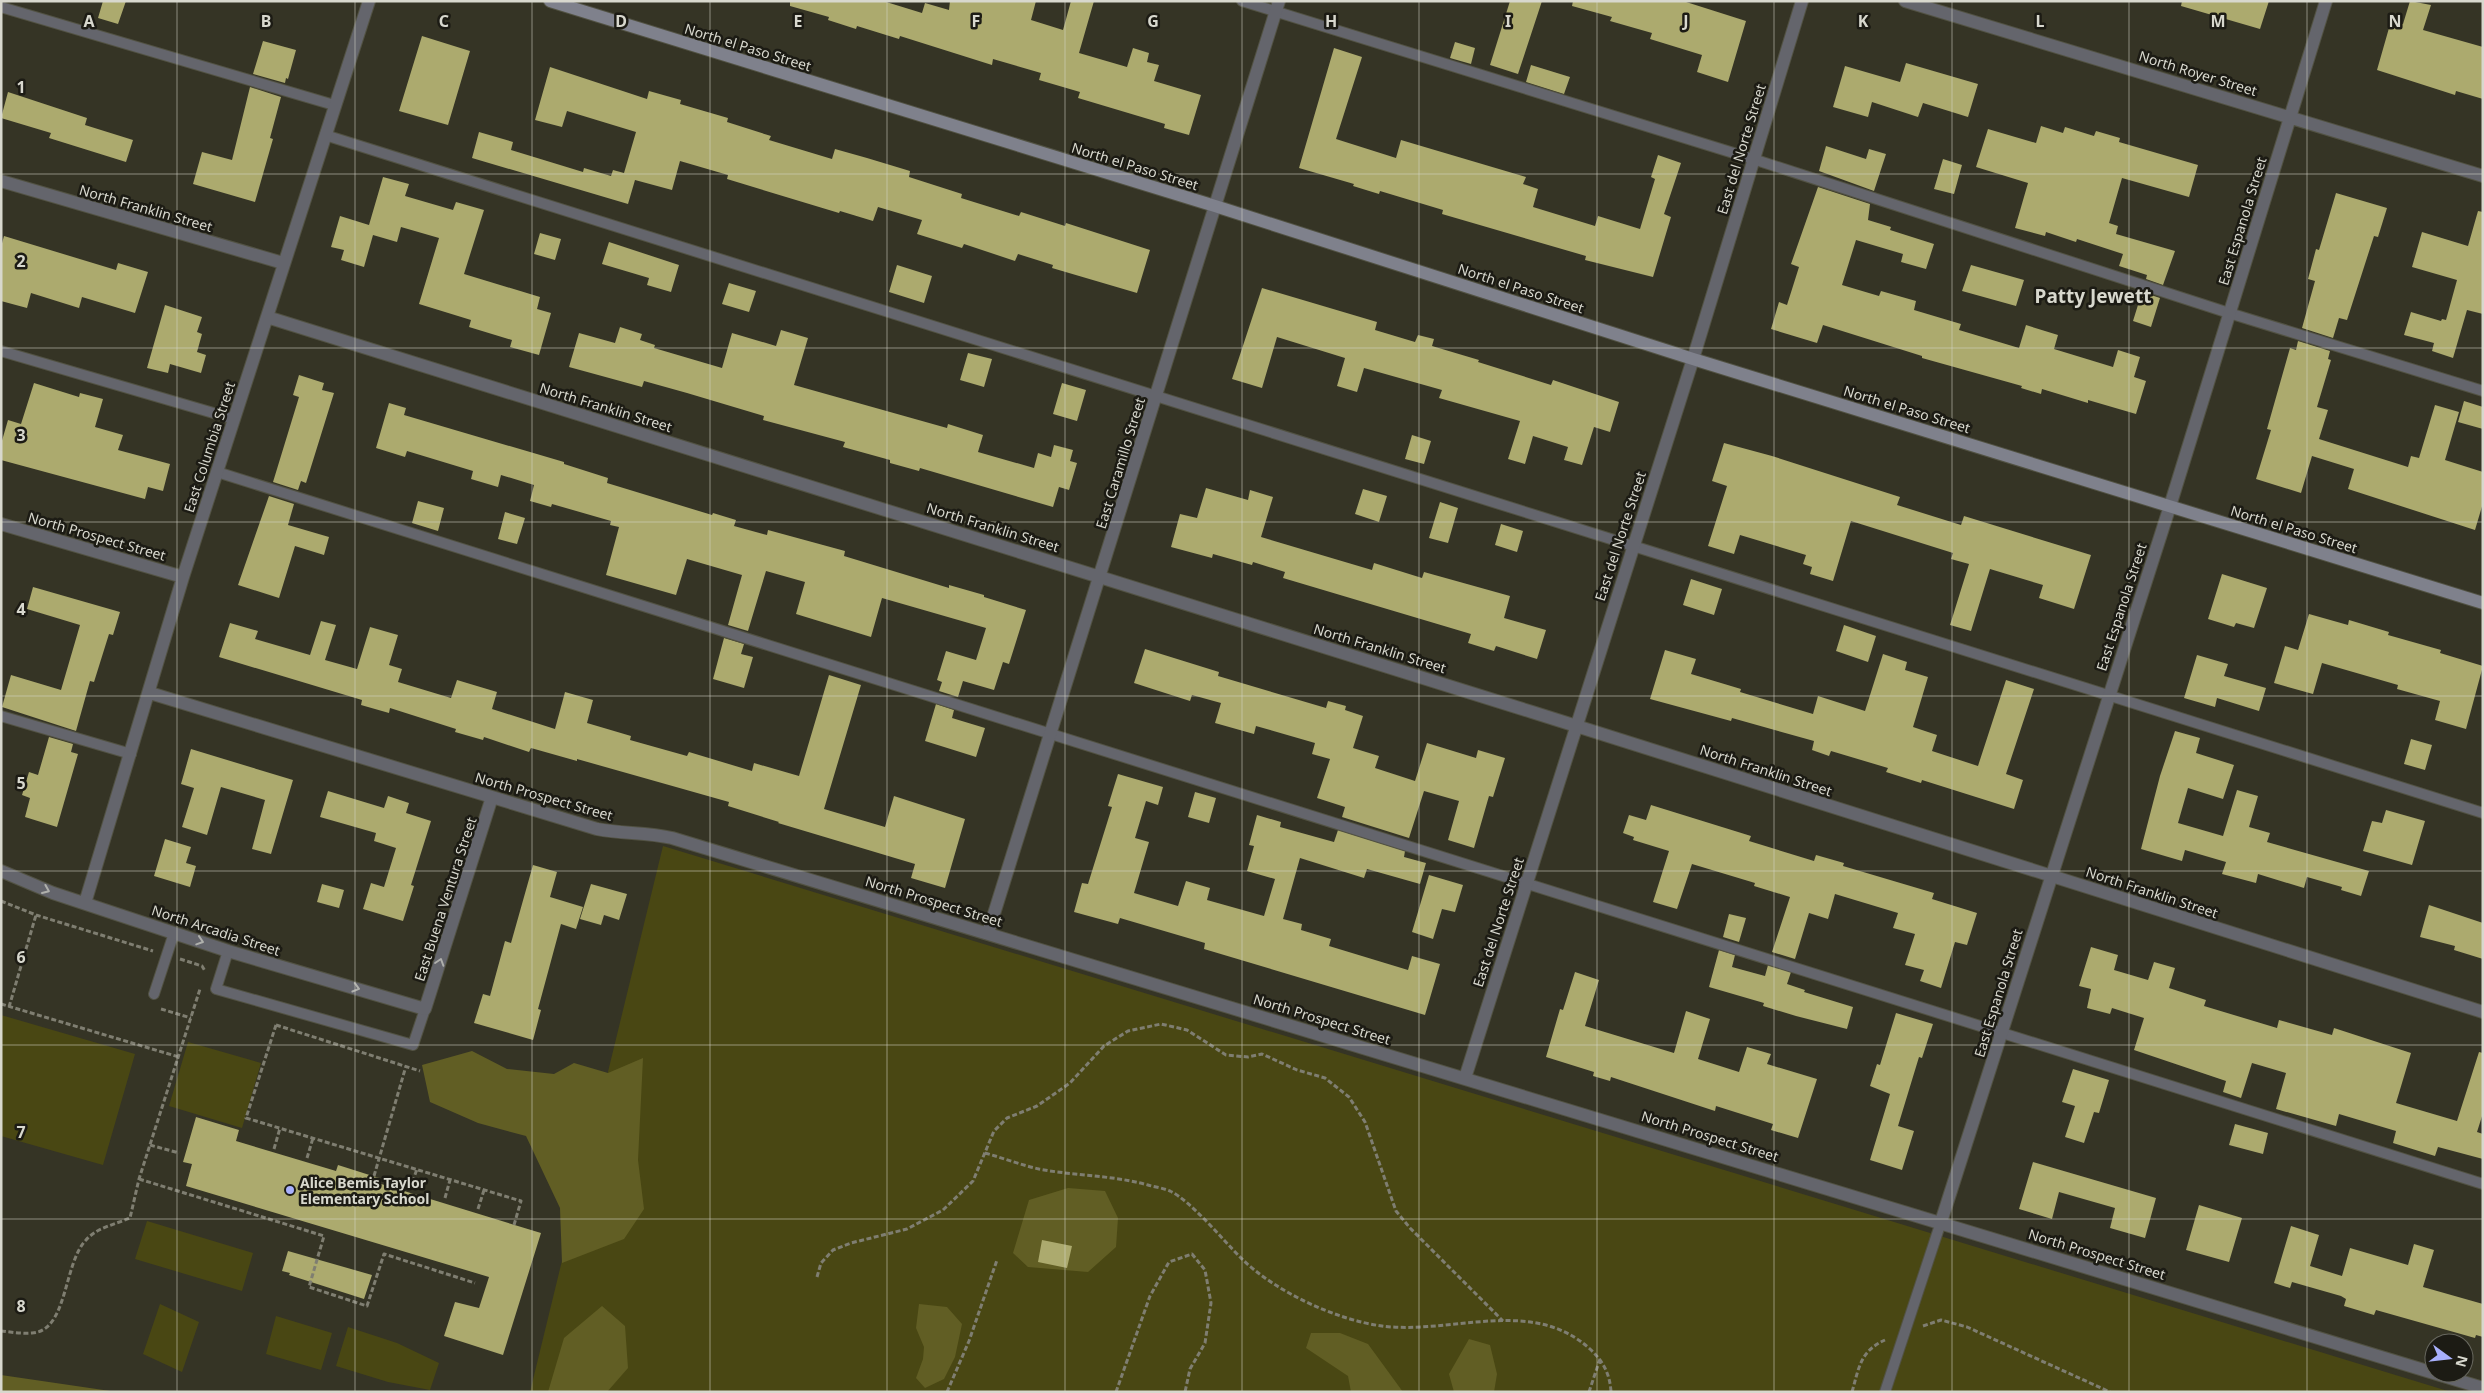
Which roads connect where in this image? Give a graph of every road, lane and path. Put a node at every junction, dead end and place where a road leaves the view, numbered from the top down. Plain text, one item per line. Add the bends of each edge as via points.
1 (369, 1) edge
2 (550, 1) edge
3 (1242, 1) edge
4 (1802, 1) edge
5 (1905, 1) edge
6 (2326, 1) edge
7 (1278, 6) edge
8 (1, 7) edge
9 (334, 105) junction
10 (2290, 116) junction
11 (324, 134) junction
12 (1753, 159) junction
13 (2483, 176) edge
14 (1, 181) edge
15 (1215, 206) junction
16 (283, 264) junction
17 (2229, 313) junction
18 (266, 317) junction
19 (1, 350) edge
20 (1693, 359) junction
21 (2483, 391) edge
22 (1155, 396) junction
23 (234, 419) junction
24 (217, 472) junction
25 (2170, 506) junction
26 (1, 524) edge
27 (1632, 547) junction
28 (183, 577) junction
29 (1101, 577) junction
30 (2483, 603) edge
31 (150, 693) junction
32 (2108, 695) junction
33 (1, 716) edge
34 (1576, 726) junction
35 (1050, 735) junction
36 (131, 754) junction
37 (492, 797) junction
38 (2483, 813) edge
39 (1, 871) edge
40 (2051, 875) junction
41 (1526, 884) junction
42 (1, 901) edge
43 (85, 903) junction
44 (36, 915) junction
45 (174, 933) junction
46 (988, 933) junction
47 (228, 950) junction
48 (167, 955) junction
49 (204, 978) dead end
50 (202, 984) dead end
51 (154, 994) dead end
52 (197, 999) junction
53 (206, 1002) dead end
54 (1, 1004) edge
55 (9, 1007) junction
56 (160, 1009) dead end
57 (425, 1009) junction
58 (2483, 1012) edge
59 (191, 1018) junction
60 (267, 1022) dead end
61 (276, 1025) junction
62 (2002, 1031) junction
63 (179, 1058) junction
64 (406, 1066) junction
65 (420, 1071) dead end
66 (1465, 1078) junction
67 (280, 1128) junction
68 (313, 1138) junction
69 (150, 1145) junction
70 (274, 1149) dead end
71 (179, 1153) dead end
72 (985, 1153) junction
73 (307, 1158) dead end
74 (380, 1158) junction
75 (417, 1170) junction
76 (374, 1176) dead end
77 (139, 1179) junction
78 (450, 1180) junction
79 (2483, 1184) edge
80 (410, 1189) dead end
81 (484, 1190) junction
82 (444, 1198) dead end
83 (478, 1209) dead end
84 (1941, 1222) junction
85 (514, 1225) dead end
86 (997, 1260) dead end
87 (817, 1277) dead end
88 (475, 1283) dead end
89 (1502, 1321) junction
90 (1, 1331) edge
91 (1904, 1332) junction
92 (1600, 1359) junction
93 (2483, 1388) edge
94 (947, 1392) edge
95 (1116, 1392) edge
96 (1185, 1392) edge
97 (1589, 1392) edge
98 (1611, 1392) edge
99 (1852, 1392) edge
100 (1885, 1392) edge
101 (2110, 1392) edge

1 - 9 street, East Columbia Street
2 - 15 street, North el Paso Street
3 - 7 lane
4 - 12 street, East del Norte Street
5 - 10 street, North Royer Street
6 - 10 street, East Espanola Street
7 - 12 lane
7 - 15 street, East Caramillo Street
8 - 9 lane
9 - 11 street, East Columbia Street
10 - 13 street, North Royer Street
10 - 17 street, East Espanola Street
11 - 16 street, East Columbia Street
11 - 22 lane
12 - 17 lane
12 - 20 street, East del Norte Street
14 - 16 street, North Franklin Street
15 - 20 street, North el Paso Street
15 - 22 street, East Caramillo Street
16 - 18 street, East Columbia Street
17 - 21 lane
17 - 25 street, East Espanola Street
18 - 23 street, East Columbia Street
18 - 29 street, North Franklin Street
19 - 23 lane
20 - 25 street, North el Paso Street
20 - 27 street, East del Norte Street
22 - 27 lane
22 - 29 street, East Caramillo Street
23 - 24 street, East Columbia Street
24 - 28 street, East Columbia Street
24 - 35 lane
25 - 30 street, North el Paso Street
25 - 32 street, East Espanola Street
26 - 28 street, North Prospect Street
27 - 32 lane
27 - 34 street, East del Norte Street
28 - 31 street, East Columbia Street
29 - 34 street, North Franklin Street
29 - 35 street, East Caramillo Street
31 - 36 street, East Columbia Street
31 - 37 street, North Prospect Street
32 - 38 lane
32 - 40 street, East Espanola Street
33 - 36 lane
34 - 40 street, North Franklin Street
34 - 41 street, East del Norte Street
35 - 41 lane
35 - 46 street, East Caramillo Street
36 - 43 street, East Columbia Street
37 - 46 street, North Prospect Street via 597,829 672,838
57 -> 37 street, East Buena Ventura Street
39 -> 43 street, North Arcadia Street
40 - 58 street, North Franklin Street
40 - 62 street, East Espanola Street
41 - 62 lane
41 - 66 street, East del Norte Street
42 - 44 path
43 - 45 street, North Arcadia Street
44 - 48 path
44 - 55 path
45 -> 47 street, North Arcadia Street
45 - 48 lane
46 - 66 street, North Prospect Street
47 -> 57 street, North Arcadia Street
47 - 57 lane via 216,989 413,1045
48 - 49 path via 202,966
48 - 51 lane
50 - 52 path
52 - 53 path
52 - 59 path
54 - 55 path
55 - 63 path
56 - 59 path
59 - 63 path
60 - 61 path
61 - 64 path
61 - 67 path via 246,1118
62 - 79 lane
62 - 84 street, East Espanola Street
63 - 69 path
64 - 65 path
64 - 74 path
66 - 84 street, North Prospect Street
67 - 68 path
67 - 70 path
68 - 73 path
68 - 74 path
69 - 71 path
69 - 77 path
72 - 87 path via 973,1181 943,1210 907,1229 850,1242 833,1250 822,1263
72 - 89 path via 1040,1169 1128,1179 1170,1191 1198,1214 1243,1260 1273,1282 1308,1303 1348,1318 1382,1326 1411,1328
72 - 89 path via 994,1130 1007,1118 1037,1106 1070,1083 1104,1046 1128,1031 1161,1024 1187,1030 1226,1055 1248,1057 1262,1054 1325,1078 1349,1097 1365,1122 1396,1211
74 - 75 path
74 - 76 path
75 - 78 path
75 - 80 path
77 - 88 path via 324,1236 309,1287 367,1306 384,1254
77 - 90 path via 130,1218 93,1233 79,1248 59,1314 52,1322 33,1334
78 - 81 path
78 - 82 path
81 - 83 path
81 - 85 path via 521,1201
84 - 91 lane
84 - 93 street, North Prospect Street
86 - 94 path via 969,1341
89 - 92 path via 1520,1320 1557,1328 1578,1339
91 - 99 path via 1876,1344 1863,1356
91 - 100 lane
91 - 101 path via 1941,1320 1967,1327
92 - 97 path
92 - 98 path via 1606,1368
95 - 96 path via 1150,1296 1169,1262 1192,1254 1205,1270 1211,1303 1205,1343 1190,1369

